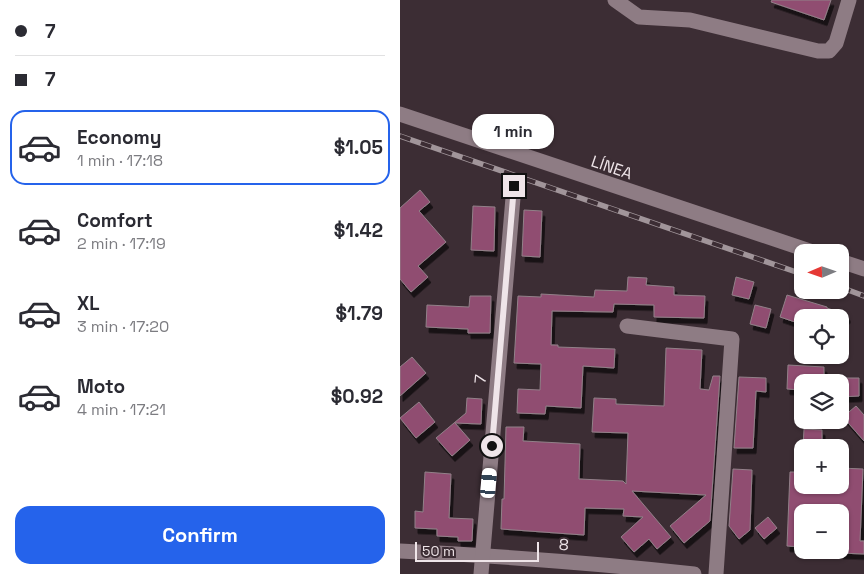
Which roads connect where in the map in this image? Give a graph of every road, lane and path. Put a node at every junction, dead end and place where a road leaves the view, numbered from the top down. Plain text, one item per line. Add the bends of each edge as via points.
1 (615, 0) edge
2 (849, 0) edge
3 (400, 114) edge
4 (514, 186) dead end
5 (794, 245) edge
6 (849, 264) edge
7 (864, 269) edge
8 (627, 326) dead end
9 (400, 551) edge
10 (483, 555) junction
11 (481, 574) edge
12 (694, 574) edge
13 (716, 574) edge

1 - 2 street via 639,16 690,20 818,51 829,51 836,43
3 - 5 street, LÍNEA
4 - 10 street, 7
6 - 7 street
8 - 13 street via 732,339
9 - 10 street, 8
10 - 11 street, 7
10 - 12 street, 8

